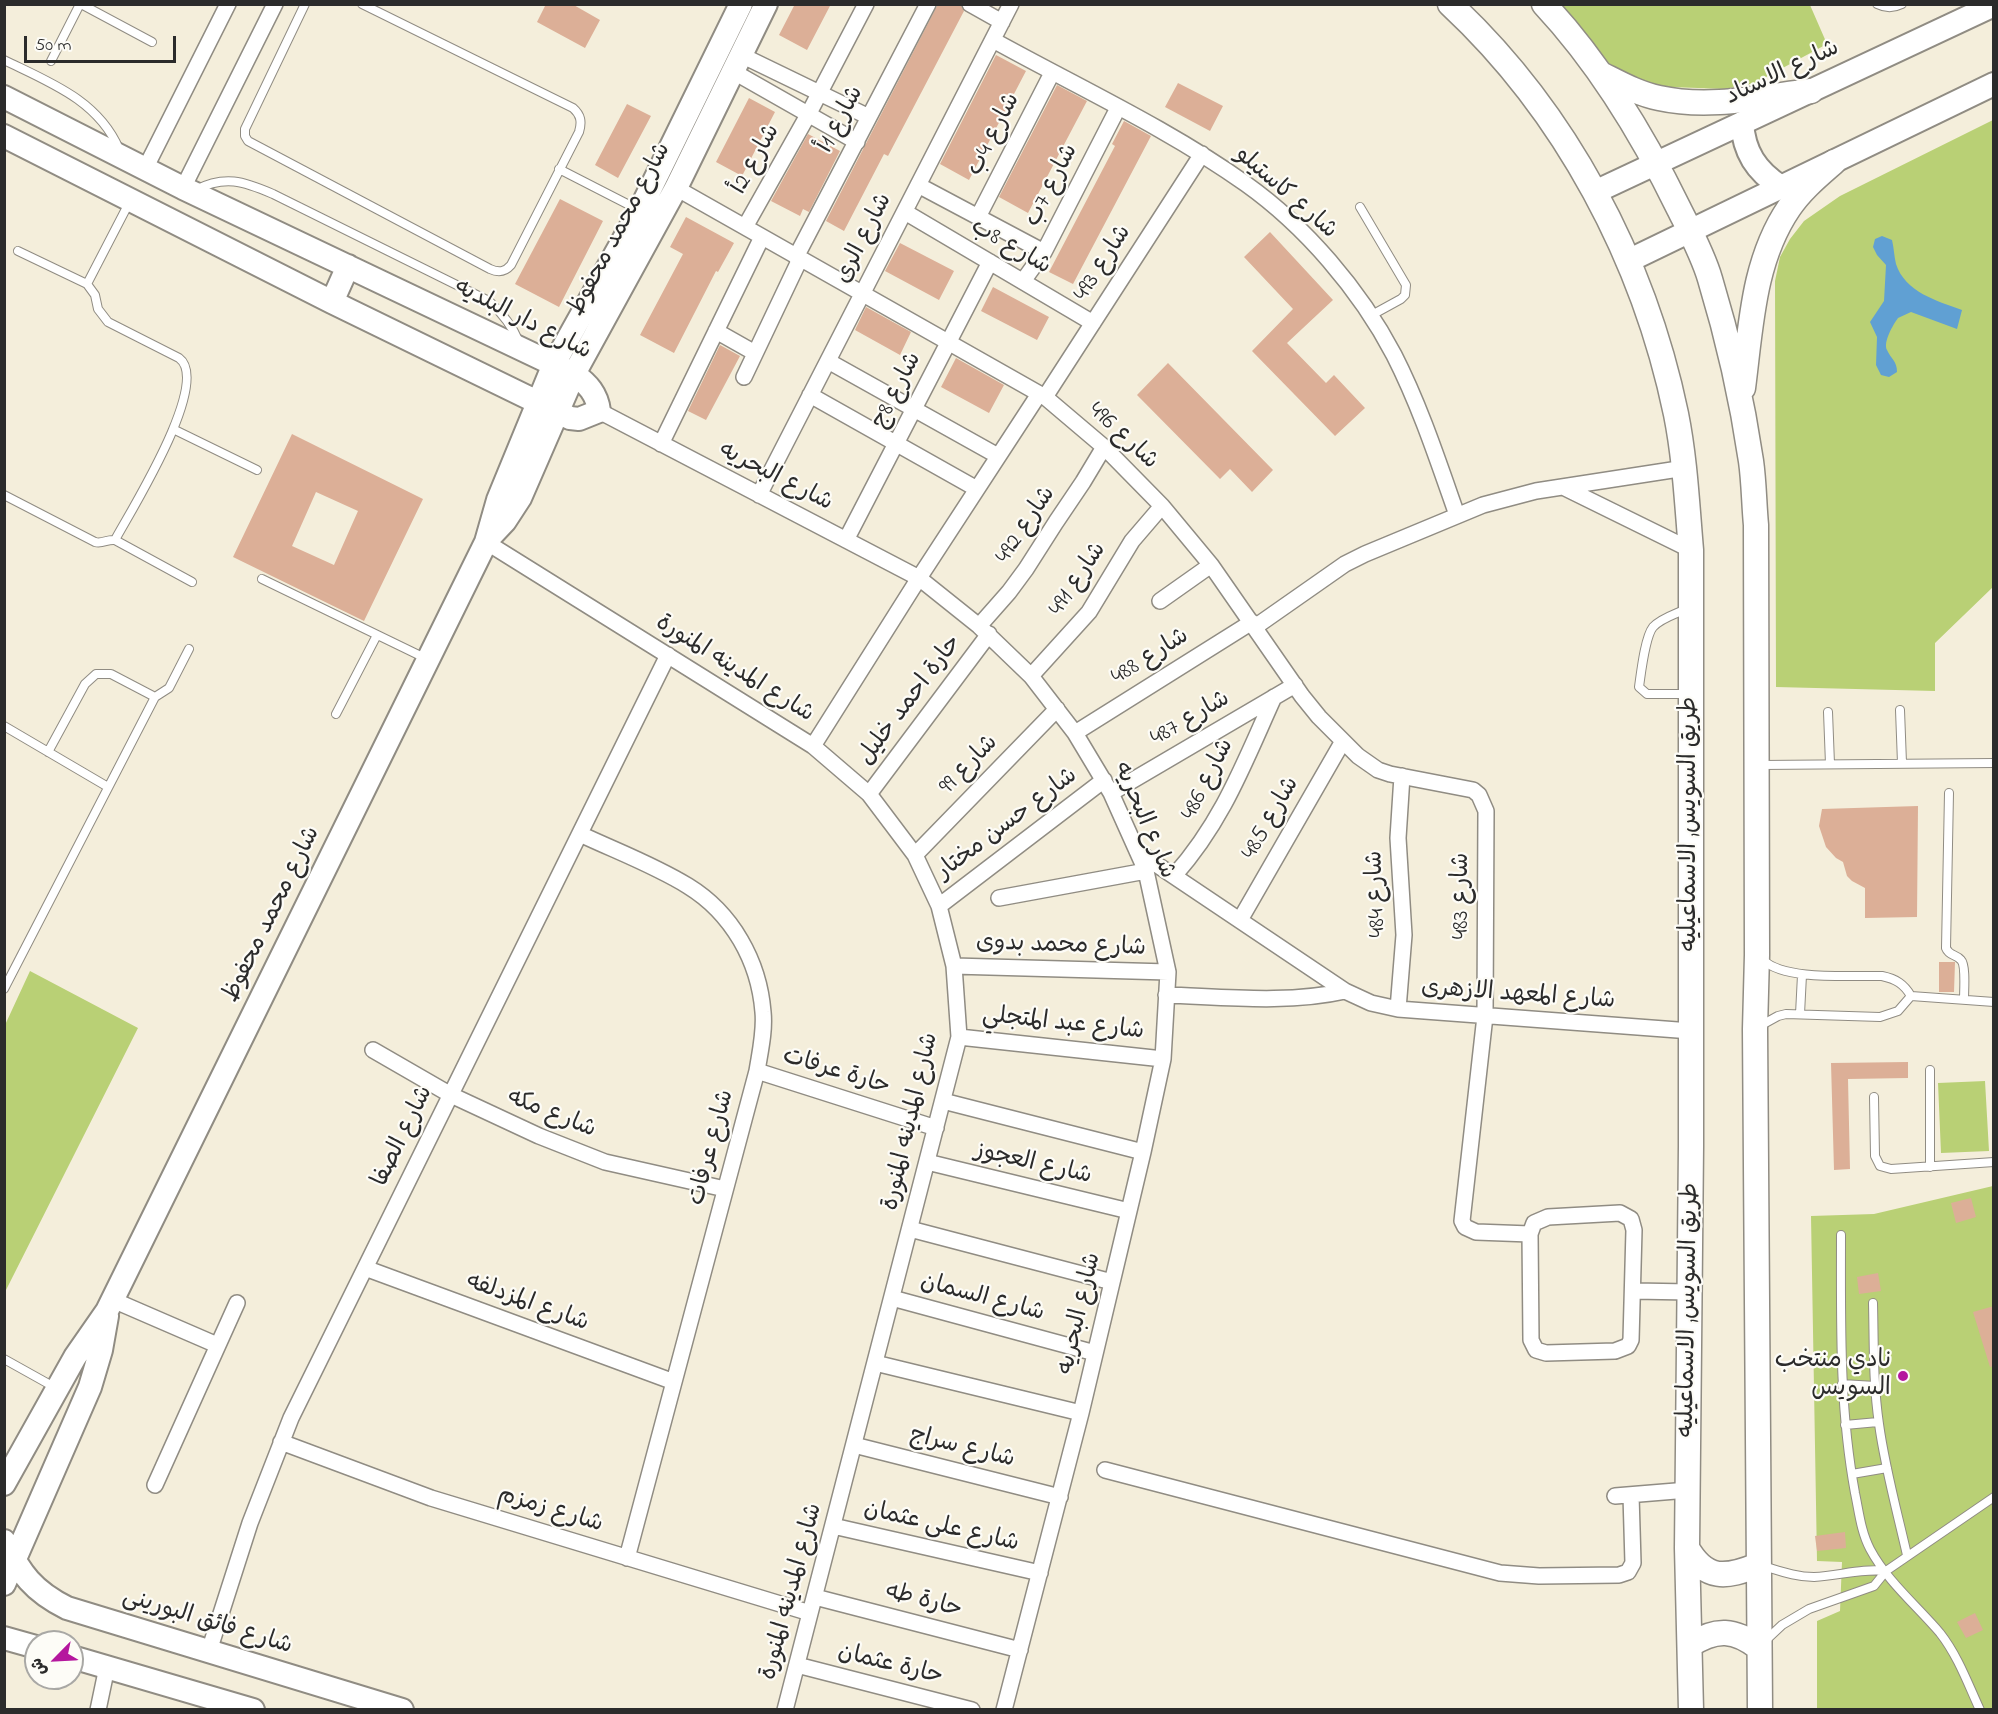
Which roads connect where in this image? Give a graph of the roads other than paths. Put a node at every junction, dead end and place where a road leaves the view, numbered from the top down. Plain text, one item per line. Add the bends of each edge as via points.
1 (80, 4) edge
2 (228, 4) edge
3 (275, 4) edge
4 (305, 4) edge
5 (362, 4) edge
6 (741, 4) edge
7 (766, 4) edge
8 (866, 4) edge
9 (928, 4) edge
10 (970, 4) edge
11 (1011, 4) edge
12 (1450, 4) edge
13 (1544, 4) edge
14 (1877, 4) edge
15 (1902, 4) edge
16 (1994, 5) edge
17 (1002, 22) junction
18 (993, 40) junction
19 (152, 42) dead end
20 (4, 60) edge
21 (51, 61) dead end
22 (738, 64) junction
23 (1052, 73) junction
24 (1601, 74) junction
25 (1994, 84) edge
26 (1811, 91) junction
27 (820, 92) junction
28 (4, 98) edge
29 (1118, 108) junction
30 (808, 114) junction
31 (869, 117) junction
32 (1742, 123) junction
33 (4, 136) edge
34 (857, 141) junction
35 (1202, 154) junction
36 (123, 159) junction
37 (1834, 162) junction
38 (1657, 163) junction
39 (145, 169) junction
40 (559, 169) junction
41 (918, 186) junction
42 (1781, 187) junction
43 (676, 188) junction
44 (187, 190) junction
45 (1595, 192) junction
46 (130, 200) junction
47 (1360, 207) dead end
48 (640, 210) junction
49 (905, 212) junction
50 (978, 217) junction
51 (746, 227) junction
52 (1690, 231) junction
53 (762, 237) junction
54 (631, 249) junction
55 (18, 251) dead end
56 (1044, 252) junction
57 (798, 258) junction
58 (1628, 261) junction
59 (990, 262) junction
60 (348, 266) junction
61 (1023, 282) junction
62 (87, 284) junction
63 (862, 294) junction
64 (332, 302) junction
65 (1370, 316) junction
66 (1093, 323) junction
67 (716, 332) junction
68 (948, 342) junction
69 (522, 349) junction
70 (755, 352) junction
71 (828, 361) junction
72 (564, 369) junction
73 (744, 377) dead end
74 (810, 395) junction
75 (1042, 396) junction
76 (1741, 402) junction
77 (549, 407) junction
78 (914, 409) junction
79 (599, 411) junction
80 (175, 430) junction
81 (896, 443) junction
82 (661, 444) junction
83 (1104, 447) junction
84 (998, 456) junction
85 (1685, 468) junction
86 (257, 470) dead end
87 (1563, 488) junction
88 (977, 489) junction
89 (4, 495) edge
90 (759, 495) junction
91 (1162, 506) junction
92 (1457, 515) junction
93 (115, 540) junction
94 (846, 540) junction
95 (486, 542) junction
96 (1691, 550) junction
97 (1211, 565) junction
98 (919, 578) junction
99 (262, 579) dead end
100 (192, 582) dead end
101 (1160, 601) dead end
102 (1690, 607) junction
103 (1254, 625) junction
104 (984, 630) junction
105 (377, 635) junction
106 (189, 649) dead end
107 (668, 655) junction
108 (428, 660) junction
109 (1031, 676) junction
110 (1295, 685) junction
111 (1691, 694) junction
112 (155, 697) junction
113 (1274, 697) junction
114 (1058, 709) junction
115 (1900, 710) dead end
116 (1828, 712) dead end
117 (336, 714) dead end
118 (4, 726) edge
119 (1075, 733) junction
120 (1343, 741) junction
121 (813, 746) junction
122 (48, 752) junction
123 (1902, 763) junction
124 (1994, 763) edge
125 (1830, 764) junction
126 (1756, 765) junction
127 (1402, 776) junction
128 (108, 787) junction
129 (1108, 787) junction
130 (1464, 788) joint
131 (1949, 793) dead end
132 (869, 794) junction
133 (580, 834) junction
134 (1137, 851) junction
135 (915, 855) junction
136 (1146, 871) junction
137 (1174, 876) junction
138 (999, 898) dead end
139 (939, 906) junction
140 (1240, 920) junction
141 (1756, 955) junction
142 (954, 966) junction
143 (1167, 972) junction
144 (1802, 975) junction
145 (4, 989) edge
146 (1345, 991) junction
147 (1166, 995) junction
148 (1911, 996) junction
149 (1964, 999) junction
150 (1994, 1002) edge
151 (1398, 1009) junction
152 (1800, 1014) junction
153 (1485, 1016) junction
154 (1755, 1029) junction
155 (1691, 1031) junction
156 (959, 1036) junction
157 (373, 1050) dead end
158 (1163, 1059) junction
159 (1930, 1070) dead end
160 (757, 1071) junction
161 (451, 1095) junction
162 (1874, 1097) dead end
163 (943, 1101) junction
164 (936, 1128) junction
165 (1143, 1152) junction
166 (927, 1162) junction
167 (1994, 1162) edge
168 (1930, 1167) junction
169 (725, 1189) junction
170 (1129, 1211) junction
171 (910, 1229) junction
172 (1530, 1234) junction
173 (1841, 1235) dead end
174 (365, 1268) junction
175 (1112, 1282) junction
176 (1634, 1292) junction
177 (1690, 1292) junction
178 (892, 1298) junction
179 (237, 1303) dead end
180 (1873, 1303) dead end
181 (110, 1306) junction
182 (218, 1345) junction
183 (1095, 1353) junction
184 (4, 1359) edge
185 (875, 1363) junction
186 (674, 1382) junction
187 (1842, 1384) junction
188 (1875, 1386) junction
189 (57, 1389) junction
190 (1081, 1413) junction
191 (1878, 1422) junction
192 (1845, 1425) junction
193 (280, 1442) junction
194 (854, 1445) junction
195 (1887, 1468) junction
196 (1105, 1470) dead end
197 (1852, 1474) junction
198 (4, 1484) edge
199 (155, 1485) dead end
200 (1688, 1490) junction
201 (1631, 1495) junction
202 (1615, 1496) dead end
203 (1060, 1497) junction
204 (1994, 1497) edge
205 (833, 1526) junction
206 (1687, 1548) junction
207 (9, 1550) edge
208 (1907, 1555) junction
209 (627, 1558) junction
210 (1758, 1565) junction
211 (1886, 1571) junction
212 (1040, 1573) junction
213 (4, 1584) edge
214 (815, 1597) junction
215 (810, 1613) junction
216 (4, 1638) edge
217 (24, 1644) edge
218 (1690, 1645) junction
219 (1760, 1648) junction
220 (1020, 1650) junction
221 (209, 1651) junction
222 (84, 1660) edge
223 (796, 1665) junction
224 (107, 1667) junction
225 (98, 1710) edge
226 (253, 1710) edge
227 (402, 1710) edge
228 (785, 1710) edge
229 (972, 1710) edge
230 (1004, 1710) edge
231 (1691, 1710) edge
232 (1760, 1710) edge
233 (1980, 1710) edge

1 - 19 lane
1 - 21 lane
2 - 39 street
3 - 44 street
4 - 40 lane via 245,129 245,136 254,145 496,272 511,265
5 - 40 lane via 578,112 581,125
6 - 48 street, شارع محمد محفوظ
7 - 22 street, شارع محمد محفوظ
8 - 27 street, شارع 2أ
9 - 31 street, شارع 1أ
10 - 17 street
11 - 17 street, شارع الرى
12 - 45 main road, طريق السويس, الاسماعيليه via 1515,74 1558,132
13 - 24 main road
14 - 15 lane
16 - 26 street, شارع الاستاد
17 - 18 street, شارع الرى
18 - 23 street, شارع كاستيلو
18 - 41 street, شارع الرى
20 - 36 lane via 74,95 90,108 115,140
22 - 27 street
22 - 30 street
22 - 43 street, شارع محمد محفوظ
23 - 29 street, شارع كاستيلو
23 - 50 street, شارع 4ب
24 - 26 main road via 1658,98 1686,102 1715,103
24 - 38 main road
25 - 37 street
26 - 32 street, شارع الاستاد
27 - 30 street, شارع 2أ
27 - 31 street
28 - 36 street, شارع دار البلديه
29 - 35 street, شارع كاستيلو
29 - 56 street, شارع 7ب
30 - 34 street
30 - 51 street, شارع 2أ
31 - 34 street, شارع 1أ
32 - 38 street, شارع الاستاد
32 - 42 street via 1743,139 1752,160
33 - 46 street
34 - 57 street, شارع 1أ
35 - 65 street, شارع كاستيلو via 1290,221 1351,287
35 - 66 street, شارع 493
36 - 39 street, شارع دار البلديه
37 - 42 street
37 - 76 main road via 1790,207 1762,262
38 - 45 street, شارع الاستاد
38 - 52 main road
39 - 44 street, شارع دار البلديه
40 - 48 lane
41 - 49 street, شارع الرى
41 - 50 street
42 - 52 street
43 - 51 street, شارع 496
43 - 54 street, شارع محمد محفوظ
44 - 60 street, شارع دار البلديه
44 - 69 lane via 229,180 273,194 489,301 514,330
45 - 58 main road, طريق السويس, الاسماعيليه
46 - 62 lane
46 - 64 street
47 - 65 lane via 1406,285 1401,299
48 - 54 street, شارع محمد محفوظ
49 - 59 street, شارع 8ب
49 - 63 street, شارع الرى
50 - 56 street
51 - 53 street, شارع 496
52 - 58 street
52 - 76 main road via 1710,277
53 - 57 street, شارع 496
53 - 67 street
54 - 72 street, شارع محمد محفوظ
55 - 62 lane
56 - 61 street, شارع 7ب
57 - 63 street, شارع 496
57 - 70 street, شارع 1أ
58 - 85 main road, طريق السويس, الاسماعيليه via 1664,363
59 - 61 street, شارع 8ب
59 - 68 street, شارع 8ج
60 - 64 street
60 - 69 street, شارع دار البلديه
61 - 66 street, شارع 8ب
62 - 80 lane via 108,322 183,361 188,371
63 - 68 street, شارع 496
63 - 71 street, شارع الرى
64 - 77 street
65 - 92 street, شارع كاستيلو via 1417,403
66 - 75 street, شارع 493
67 - 70 street
67 - 82 street
68 - 75 street, شارع 496
68 - 78 street, شارع 8ج
69 - 72 street, شارع دار البلديه
70 - 73 street, شارع 1أ
71 - 74 street, شارع الرى
71 - 78 street
72 - 77 street, شارع محمد محفوظ
72 - 79 street, شارع دار البلديه via 591,389
74 - 81 street
74 - 90 street, شارع الرى
75 - 83 street, شارع 496
75 - 84 street, شارع 493
76 - 126 main road via 1756,525
77 - 79 street via 579,419
77 - 95 street, شارع محمد محفوظ via 498,500
78 - 81 street, شارع 8ج
78 - 84 street
79 - 82 street, شارع البحريه
80 - 86 lane
80 - 93 lane
81 - 88 street
81 - 94 street, شارع 8ج
82 - 90 street, شارع البحريه
83 - 91 street, شارع 496
83 - 104 street, شارع 492
84 - 88 street, شارع 493
85 - 87 street, شارع 488
85 - 96 main road, طريق السويس, الاسماعيليه
87 - 92 street, شارع 488 via 1509,497
87 - 96 street
88 - 98 street, شارع 493
89 - 93 lane via 95,542
90 - 94 street, شارع البحريه
91 - 97 street, شارع 496
91 - 109 street, شارع 491 via 1123,554 1089,612
92 - 103 street, شارع 488 via 1346,564
93 - 100 lane
94 - 98 street, شارع البحريه
95 - 107 street, شارع المدينه المنورة
95 - 108 street, شارع محمد محفوظ
96 - 102 main road, طريق السويس, الاسماعيليه
97 - 101 street
97 - 103 street, شارع 496
98 - 104 street, شارع البحريه
98 - 121 street, شارع 493
99 - 105 lane
102 - 111 main road, طريق السويس, الاسماعيليه
102 - 111 lane via 1651,630 1639,687 1647,694
103 - 110 street, شارع 496
103 - 119 street, شارع 488
104 - 109 street, شارع البحريه
104 - 132 street, حارة احمد خليل
105 - 108 lane
105 - 117 lane
106 - 112 lane via 169,688
107 - 121 street, شارع المدينه المنورة
107 - 133 street, شارع الصفا
108 - 181 street, شارع محمد محفوظ
109 - 114 street, شارع البحريه
110 - 113 street, شارع 487
110 - 120 street, شارع 496 via 1314,712
111 - 155 main road, طريق السويس, الاسماعيليه
112 - 122 lane via 111,674 96,674 85,684
112 - 128 lane
113 - 129 street, شارع 487
113 - 137 street, شارع 486 via 1216,821
114 - 119 street, شارع البحريه
114 - 135 street, شارع 99
115 - 123 lane
116 - 125 lane
118 - 122 lane
119 - 129 street, شارع البحريه
120 - 127 street, شارع 496 via 1368,763
120 - 140 street, شارع 485
121 - 132 street, شارع المدينه المنورة
122 - 128 lane
123 - 124 lane
123 - 125 lane
125 - 126 lane
126 - 141 main road
127 - 130 street, شارع 496
127 - 151 street, شارع 484 via 1398,838 1404,935
128 - 145 lane
129 - 134 street, شارع البحريه
129 - 139 street, شارع حسن مختار
130 - 153 street, شارع 483 via 1479,795 1486,811
131 - 149 lane via 1946,948 1963,963
132 - 135 street, شارع المدينه المنورة
133 - 160 street, شارع عرفات via 689,886 734,928 749,954 759,984 763,1014
133 - 161 street, شارع الصفا
134 - 136 street, شارع البحريه
134 - 137 street, شارع المعهد الازهرى
135 - 139 street, شارع المدينه المنورة
136 - 138 street
136 - 143 street, شارع البحريه
137 - 140 street, شارع المعهد الازهرى
139 - 142 street, شارع المدينه المنورة
140 - 146 street, شارع المعهد الازهرى
141 - 144 lane via 1778,970
141 - 154 main road
142 - 143 street, شارع محمد بدوى
142 - 156 street, شارع المدينه المنورة
143 - 147 street, شارع البحريه
144 - 148 lane via 1882,976 1899,982
144 - 152 lane
146 - 147 street via 1300,998
146 - 151 street, شارع المعهد الازهرى via 1371,1003
147 - 158 street, شارع البحريه
148 - 149 lane
148 - 152 lane via 1898,1011 1880,1017
149 - 150 lane
151 - 153 street, شارع المعهد الازهرى
152 - 154 lane via 1778,1016
153 - 155 street, شارع المعهد الازهرى
153 - 172 street, شارع 483 via 1462,1221 1476,1232
154 - 210 main road
155 - 177 main road, طريق السويس, الاسماعيليه
156 - 158 street, شارع عبد المتجلي
156 - 163 street, شارع المدينه المنورة
157 - 161 street, شارع مكه
158 - 165 street, شارع البحريه
159 - 168 lane
160 - 164 street, حارة عرفات
160 - 169 street, شارع عرفات
161 - 169 street, شارع مكه via 516,1127 605,1162
161 - 174 street, شارع الصفا
162 - 168 lane via 1876,1161 1886,1169
163 - 164 street, شارع المدينه المنورة
163 - 165 street
164 - 166 street, شارع المدينه المنورة
165 - 170 street, شارع البحريه
166 - 170 street, شارع العجوز
166 - 171 street, شارع المدينه المنورة
167 - 168 lane
169 - 186 street, شارع عرفات
170 - 175 street, شارع البحريه
171 - 175 street
171 - 178 street, شارع المدينه المنورة
172 - 176 street via 1534,1223 1548,1217 1626,1215 1634,1230
172 - 176 street via 1532,1340 1536,1350 1622,1350 1633,1334
173 - 187 lane
174 - 186 street, شارع المزدلفه
174 - 193 street, شارع الصفا
175 - 183 street, شارع البحريه
176 - 177 street
177 - 200 main road, طريق السويس, الاسماعيليه
178 - 183 street, شارع السمان
178 - 185 street, شارع المدينه المنورة
179 - 182 street
180 - 188 lane
181 - 182 street
181 - 189 street, شارع محمد محفوظ
181 - 207 street, شارع محمد محفوظ via 90,1388
182 - 199 street
183 - 190 street, شارع البحريه
184 - 189 lane
185 - 190 street
185 - 194 street, شارع المدينه المنورة
186 - 209 street, شارع عرفات
187 - 188 lane
187 - 192 lane
188 - 191 lane
189 - 198 street, شارع محمد محفوظ
190 - 203 street, شارع البحريه
191 - 192 lane
191 - 195 lane
192 - 197 lane
193 - 209 street, شارع زمزم via 431,1498
193 - 221 street, شارع الصفا
194 - 203 street, شارع سراج
194 - 205 street, شارع المدينه المنورة
195 - 197 lane
195 - 208 lane
196 - 201 street via 1519,1576 1628,1572 1633,1563
197 - 211 lane via 1864,1535
200 - 201 street
200 - 206 main road, طريق السويس, الاسماعيليه
201 - 202 street
203 - 212 street, شارع البحريه
204 - 208 lane
205 - 212 street, شارع على عثمان
205 - 214 street, شارع المدينه المنورة
206 - 210 main road via 1696,1563 1711,1573 1728,1574
206 - 218 main road, طريق السويس, الاسماعيليه
207 - 213 street, شارع محمد محفوظ
207 - 221 street, شارع فائق البورينى via 34,1587 66,1608
208 - 211 lane
209 - 215 street, شارع زمزم
210 - 211 lane via 1804,1576 1866,1569
210 - 219 main road
211 - 219 lane via 1874,1586 1795,1616
211 - 233 lane via 1947,1643
212 - 220 street, شارع البحريه
214 - 215 street, شارع المدينه المنورة
214 - 220 street, حارة طه
215 - 223 street, شارع المدينه المنورة
216 - 217 street
218 - 219 main road via 1702,1637 1732,1633
218 - 231 main road, طريق السويس, الاسماعيليه
219 - 232 main road
220 - 230 street, شارع البحريه
221 - 227 street, شارع فائق البورينى
222 - 224 street
223 - 228 street, شارع المدينه المنورة
223 - 229 street, حارة عثمان
224 - 225 street
224 - 226 street

